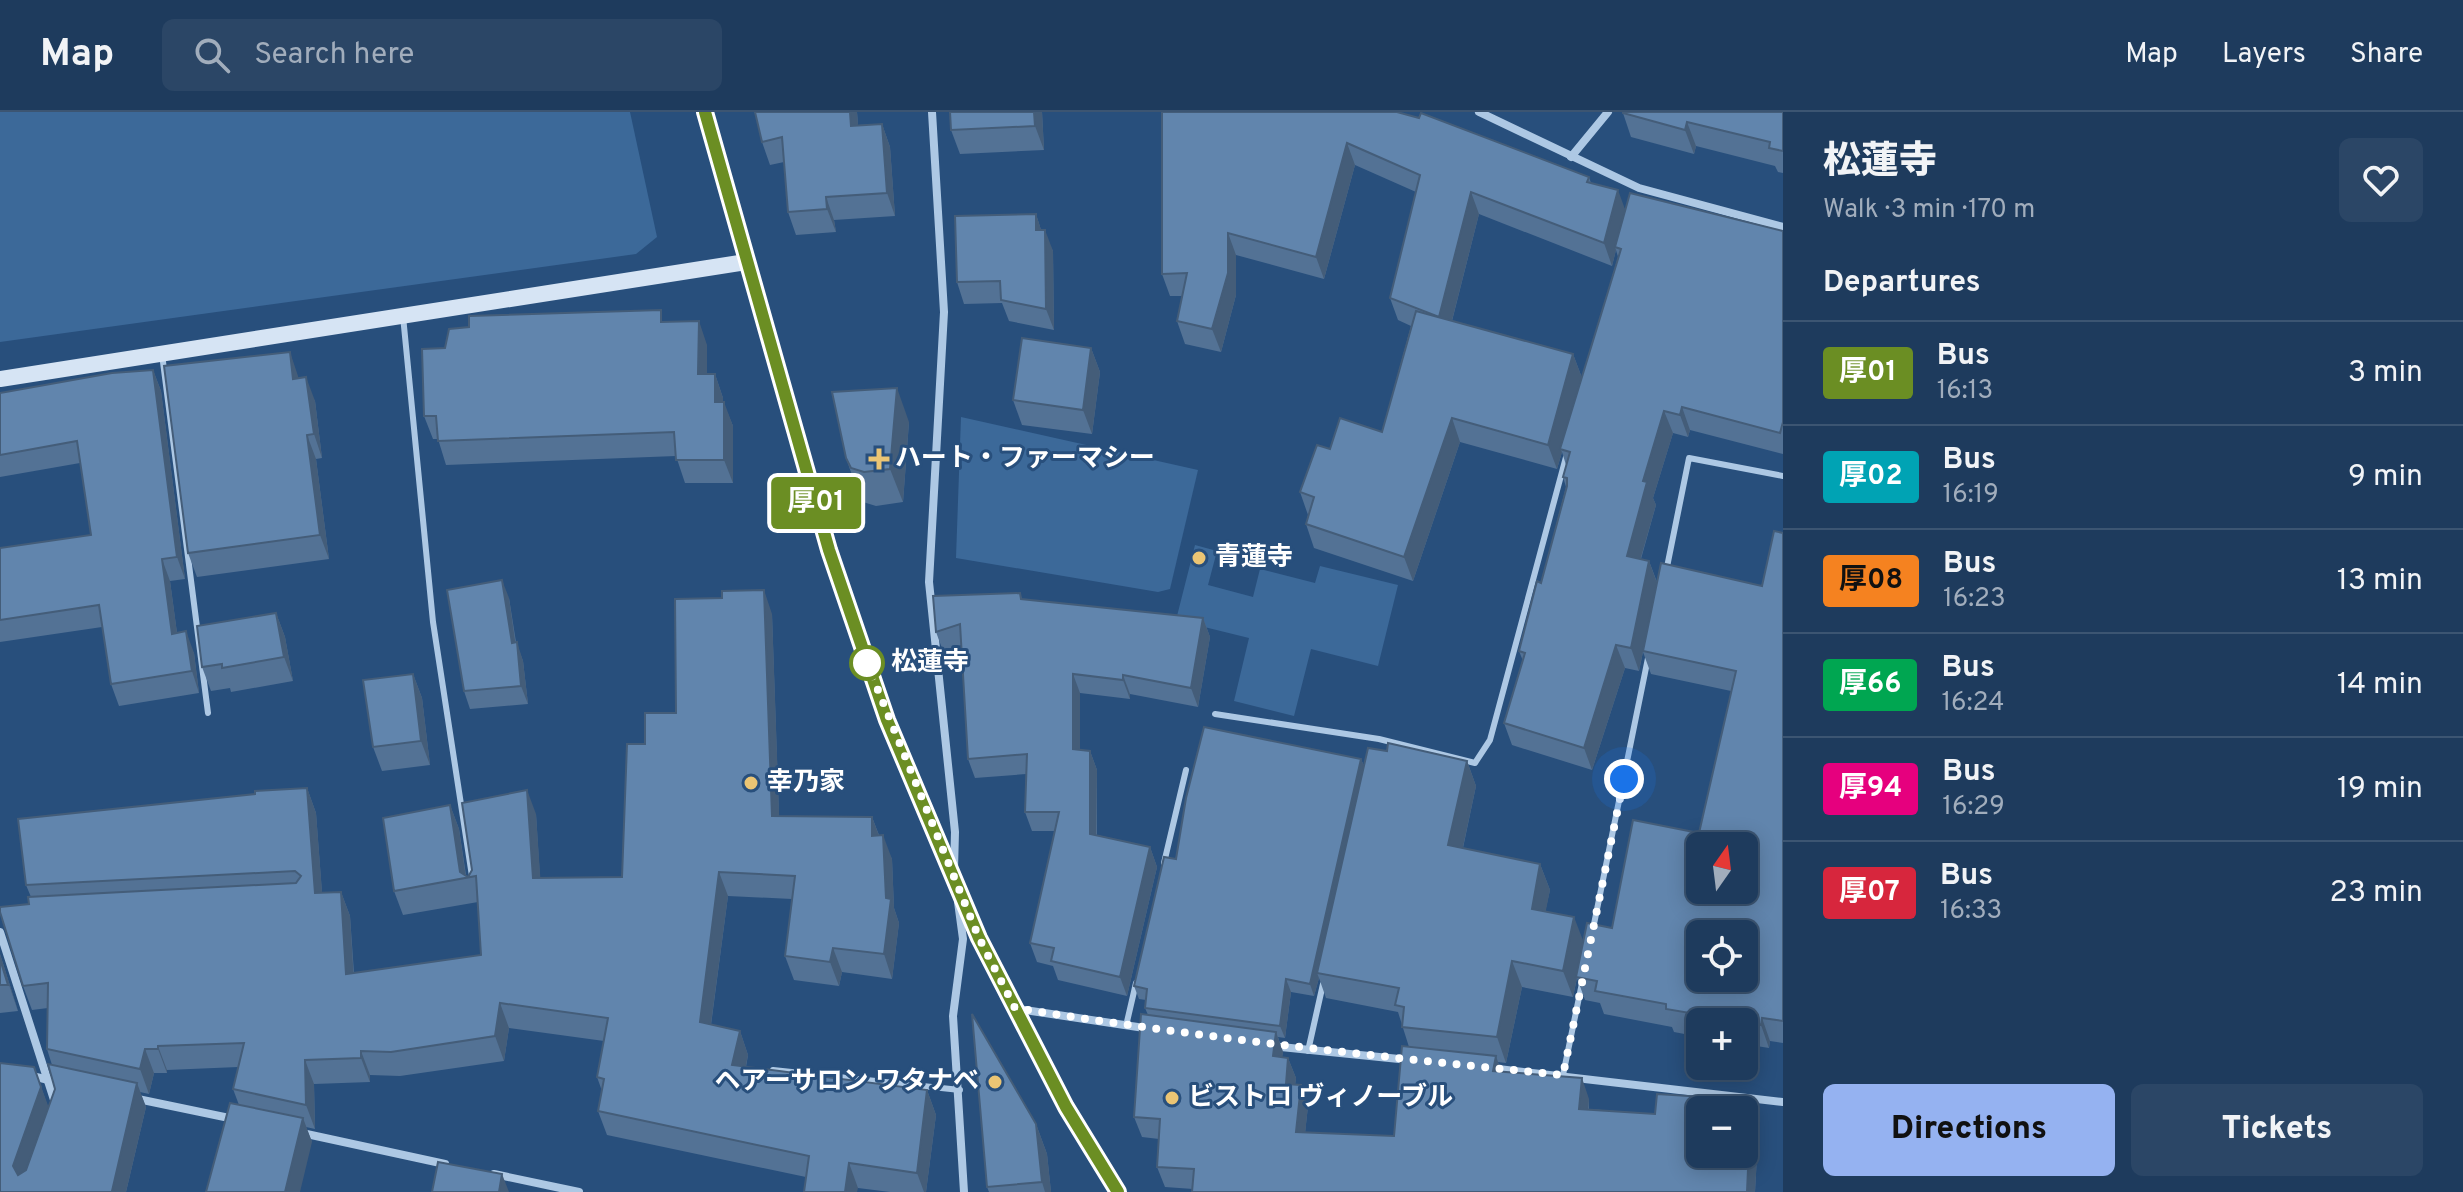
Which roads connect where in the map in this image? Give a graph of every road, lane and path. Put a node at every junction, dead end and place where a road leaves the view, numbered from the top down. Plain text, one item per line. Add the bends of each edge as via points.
1 (705, 112) edge
2 (932, 112) edge
3 (1479, 112) edge
4 (1608, 112) edge
5 (1571, 157) junction
6 (1639, 188) junction
7 (1635, 204) edge
8 (1783, 227) edge
9 (746, 262) junction
10 (403, 316) junction
11 (162, 354) junction
12 (0, 379) edge
13 (1569, 449) edge
14 (1783, 476) edge
15 (1664, 580) edge
16 (1649, 656) edge
17 (208, 713) dead end
18 (1215, 714) dead end
19 (1379, 739) junction
20 (1376, 754) edge
21 (1186, 770) dead end
22 (954, 875) junction
23 (1161, 875) edge
24 (473, 880) edge
25 (0, 932) edge
26 (1590, 942) edge
27 (1584, 971) edge
28 (1326, 973) edge
29 (1137, 981) edge
30 (1015, 1008) junction
31 (1126, 1026) junction
32 (1156, 1030) edge
33 (1263, 1044) edge
34 (1308, 1051) junction
35 (1413, 1061) edge
36 (1473, 1066) edge
37 (773, 1070) edge
38 (16, 1072) edge
39 (1563, 1075) junction
40 (47, 1079) junction
41 (77, 1086) edge
42 (960, 1090) junction
43 (123, 1096) edge
44 (1783, 1102) edge
45 (57, 1111) edge
46 (244, 1121) edge
47 (290, 1131) edge
48 (457, 1166) edge
49 (488, 1173) edge
50 (579, 1192) edge
51 (964, 1192) edge
52 (1118, 1192) edge

1 - 9 street
2 - 22 street via 944,312 929,582 955,832
3 - 5 street
4 - 5 street
5 - 6 street
6 - 7 lane
6 - 8 street
9 - 10 street
9 - 22 street via 855,632
10 - 11 street
10 - 24 lane via 433,622
11 - 12 street
11 - 17 lane
13 - 19 lane via 1490,740 1475,763
14 - 15 lane via 1689,458
16 - 26 lane
18 - 19 lane
19 - 20 lane
21 - 23 lane
22 - 30 street
22 - 42 street via 963,939 953,1016
25 - 40 street
27 - 39 lane
28 - 34 lane
29 - 31 lane
30 - 31 street
30 - 52 street
31 - 32 street
33 - 34 street
34 - 35 street
36 - 39 street
37 - 42 lane
38 - 40 street
39 - 44 street
40 - 41 street
40 - 45 street
42 - 51 street
43 - 46 street
47 - 48 street
49 - 50 street

